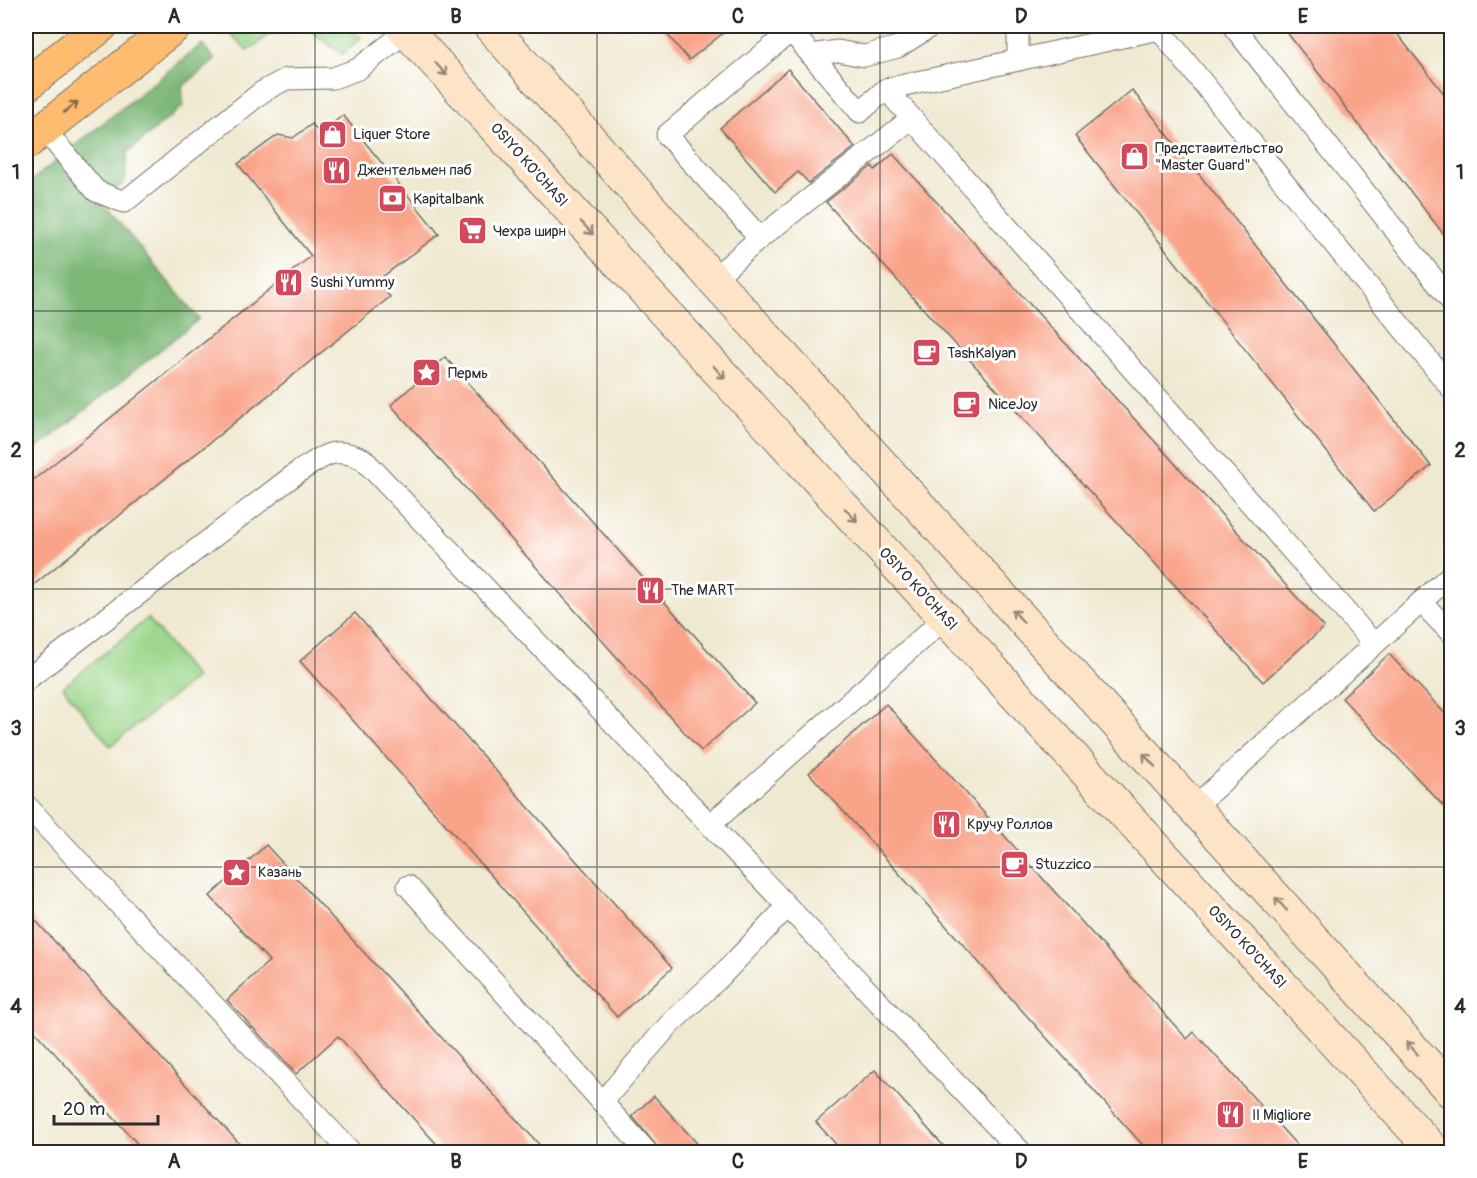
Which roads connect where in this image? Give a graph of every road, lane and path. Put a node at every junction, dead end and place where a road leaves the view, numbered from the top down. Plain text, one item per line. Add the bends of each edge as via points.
1 (101, 26) edge
2 (175, 26) edge
3 (490, 26) edge
4 (931, 26) edge
5 (1018, 26) edge
6 (1233, 26) edge
7 (404, 28) edge
8 (811, 55) junction
9 (1018, 60) junction
10 (26, 85) edge
11 (886, 89) junction
12 (911, 118) junction
13 (35, 136) edge
14 (759, 237) junction
15 (712, 279) junction
16 (1452, 302) edge
17 (1452, 389) edge
18 (1452, 574) edge
19 (1421, 602) junction
20 (945, 618) junction
21 (1452, 634) edge
22 (1374, 644) junction
23 (26, 680) edge
24 (26, 805) edge
25 (1193, 808) junction
26 (710, 825) junction
27 (408, 886) dead end
28 (787, 907) junction
29 (1452, 1092) edge
30 (602, 1102) junction
31 (351, 1152) edge
32 (647, 1152) edge
33 (1021, 1152) edge
34 (1435, 1152) edge

1 - 10 main road
13 -> 2 main road
3 - 15 main road
4 - 8 lane via 898,47 864,56 838,51
5 - 9 lane
6 - 16 lane
7 - 13 lane via 358,69 333,78 286,79 262,92 124,202 96,191
7 -> 20 main road, OSIYO KO'CHASI
8 - 11 lane via 860,112
8 - 14 lane via 791,31 667,135
9 - 11 lane
9 - 17 lane via 1159,29
11 - 12 lane
12 - 14 lane
12 - 22 lane
14 - 15 lane
25 -> 15 main road
18 - 19 lane
19 - 21 lane
19 - 22 lane
20 - 26 lane
20 - 34 main road, OSIYO KO'CHASI
22 - 25 lane
23 - 26 lane via 298,472 330,453 347,452 363,459
24 - 31 lane
29 -> 25 main road
26 - 28 lane
27 - 30 lane
28 - 30 lane via 669,1025
28 - 33 lane
30 - 32 lane

